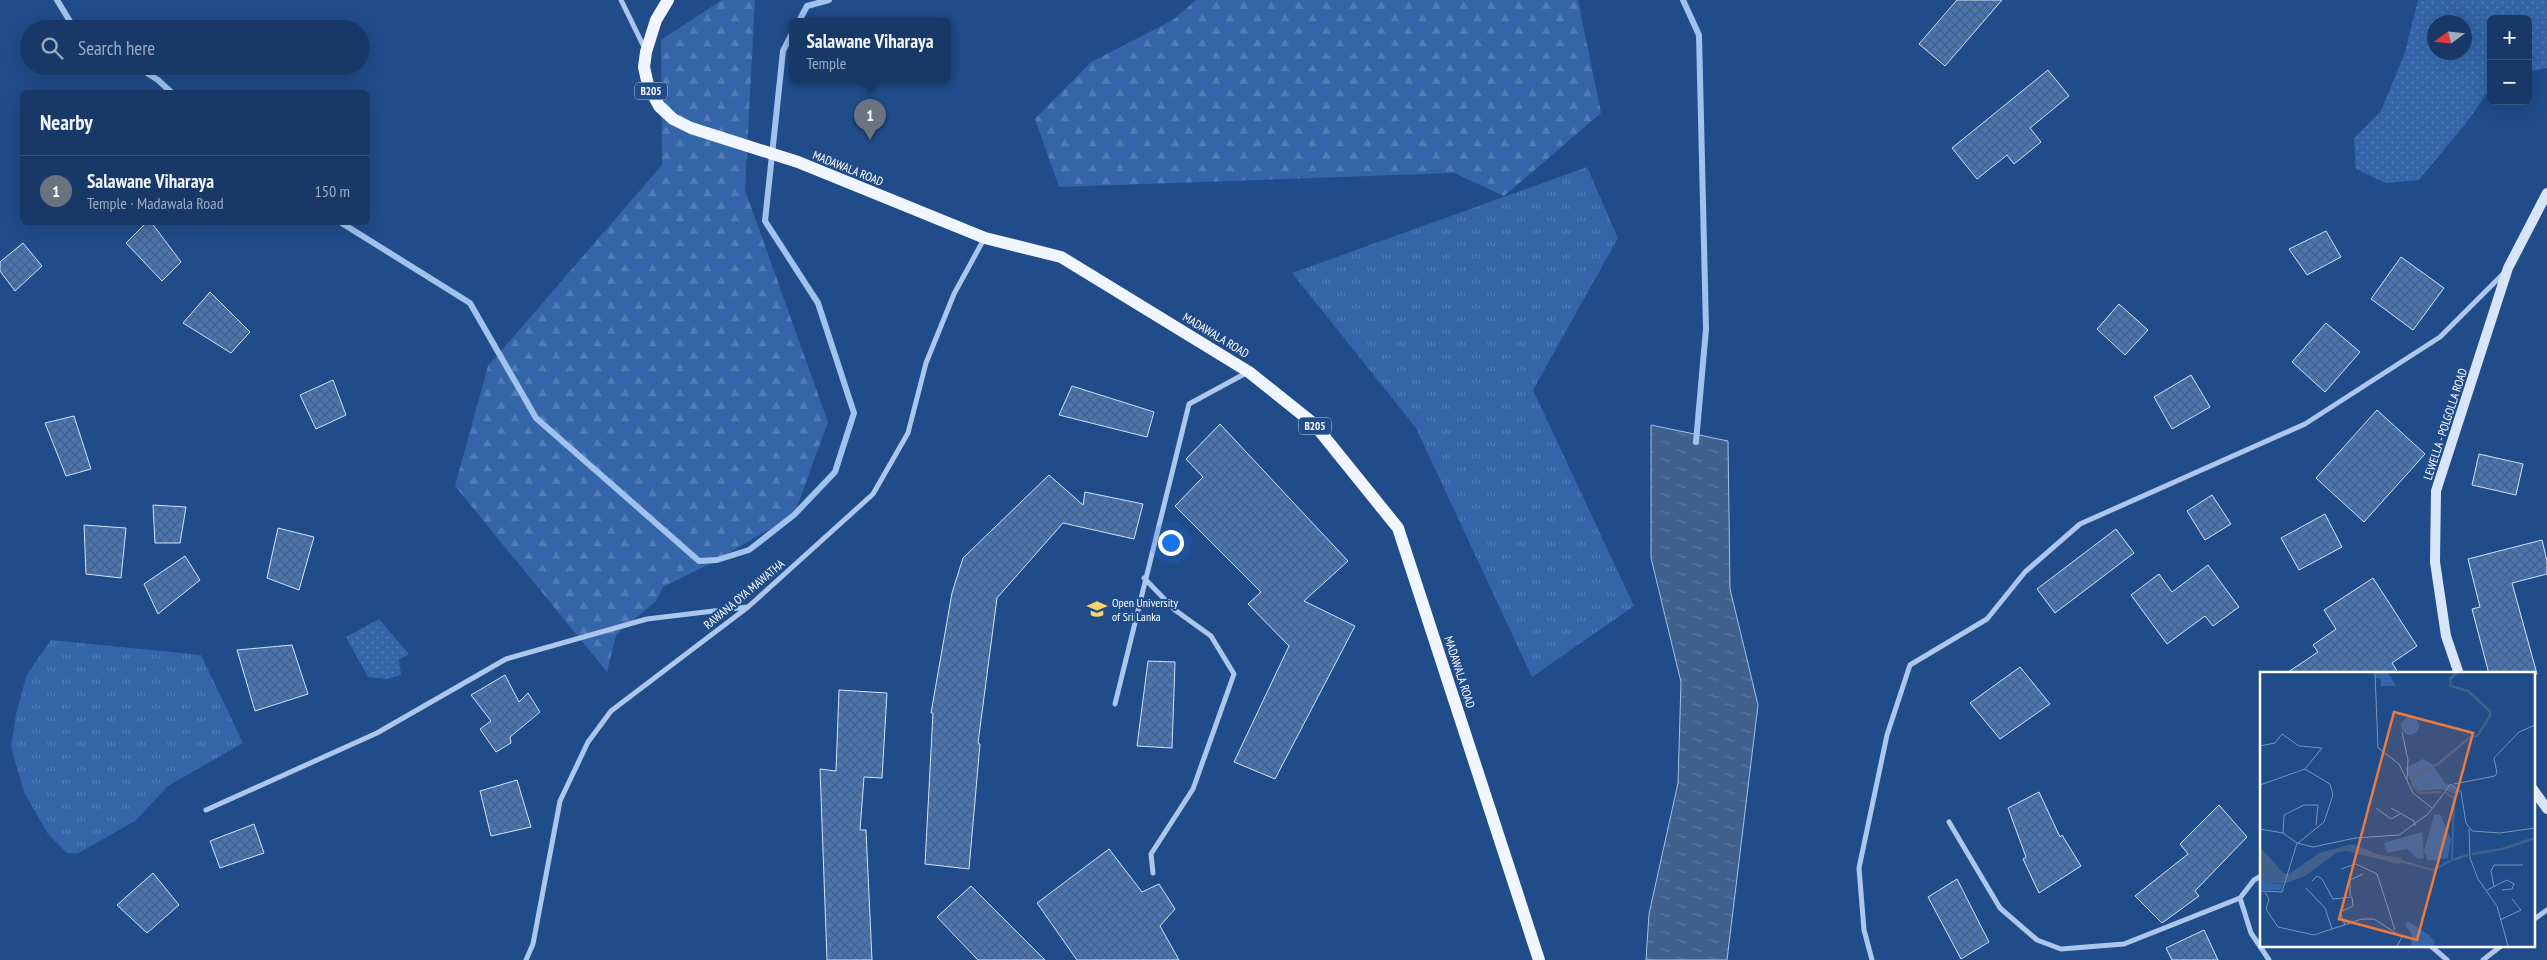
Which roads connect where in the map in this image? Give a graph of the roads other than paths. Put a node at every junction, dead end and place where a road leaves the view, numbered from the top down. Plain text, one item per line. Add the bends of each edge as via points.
1 (621, 0) edge
2 (668, 0) edge
3 (646, 52) junction
4 (2547, 193) edge
5 (985, 238) junction
6 (2508, 268) junction
7 (1249, 372) junction
8 (1144, 578) junction
9 (748, 606) junction
10 (2458, 672) edge
11 (1115, 704) dead end
12 (2534, 791) edge
13 (2547, 809) edge
14 (206, 810) dead end
15 (1949, 822) dead end
16 (1153, 873) dead end
17 (2260, 877) edge
18 (2240, 898) junction
19 (2547, 910) edge
20 (2534, 919) edge
21 (2260, 947) edge
22 (2261, 948) edge
23 (2432, 948) edge
24 (2498, 948) edge
25 (526, 960) edge
26 (1539, 960) edge
27 (1872, 960) edge
28 (2269, 960) edge
29 (2447, 960) edge
30 (2483, 960) edge

1 - 3 street
2 - 3 main road, MADAWALA ROAD / B205 via 656,20
3 - 5 main road, MADAWALA ROAD / B205 via 644,67 648,85 659,106 672,119 798,162
4 - 6 street, LEWELLA - POLGOLLA ROAD
5 - 7 main road, MADAWALA ROAD / B205 via 1061,257
5 - 9 street, RAWANA OYA MAWATHA via 954,294 926,363 908,433 873,494
6 - 10 street, LEWELLA - POLGOLLA ROAD via 2436,491 2435,562 2446,636
6 - 27 street via 2440,338 2305,424 2080,524 2025,572 1988,619 1910,665 1887,735 1859,868 1864,930
7 - 8 street via 1189,404
7 - 26 main road, MADAWALA ROAD / B205 via 1314,424 1398,528
8 - 11 street
8 - 16 street via 1175,610 1212,636 1234,674 1193,789 1151,854
9 - 14 street via 647,618 506,659 377,733
9 - 25 street, RAWANA OYA MAWATHA via 612,711 588,742 560,800 532,944
12 - 13 street
15 - 18 street via 2000,908 2037,940 2061,948 2124,944
17 - 18 street
18 - 21 street via 2250,933
19 - 20 street
22 - 28 street
23 - 29 street
24 - 30 street

